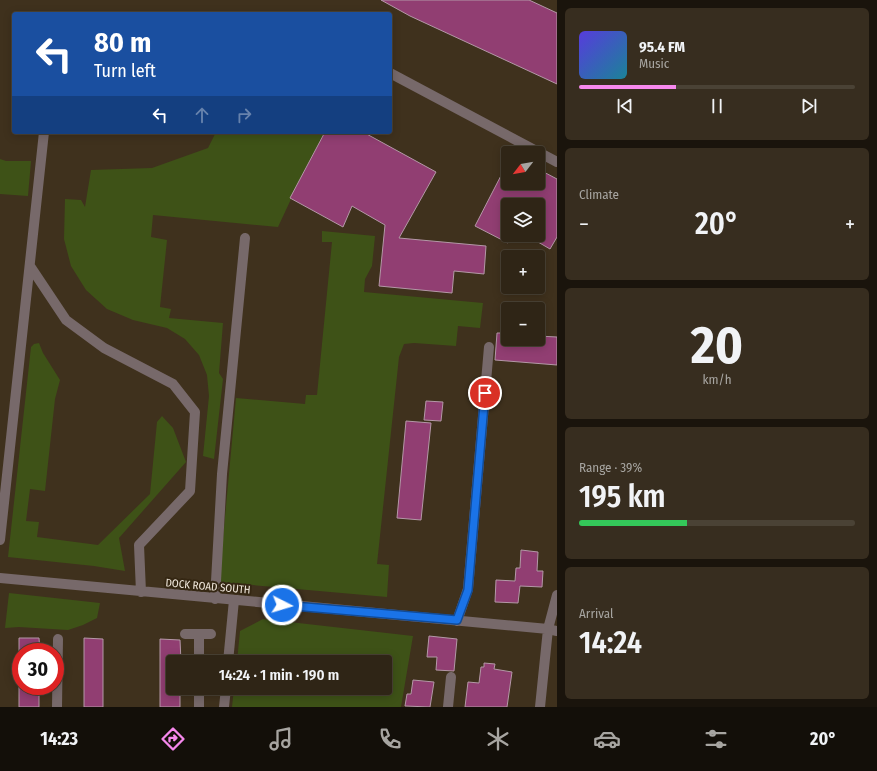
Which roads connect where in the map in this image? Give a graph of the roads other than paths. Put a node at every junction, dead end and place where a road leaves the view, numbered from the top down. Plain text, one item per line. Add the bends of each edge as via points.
1 (392, 74) edge
2 (44, 134) edge
3 (557, 162) edge
4 (245, 238) dead end
5 (30, 266) junction
6 (489, 347) dead end
7 (0, 540) edge
8 (0, 578) edge
9 (141, 592) junction
10 (557, 595) edge
11 (215, 599) junction
12 (234, 600) junction
13 (457, 620) junction
14 (552, 630) edge
15 (186, 634) dead end
16 (199, 634) junction
17 (211, 634) dead end
18 (58, 639) dead end
19 (199, 655) edge
20 (229, 655) edge
21 (451, 677) dead end
22 (199, 695) edge
23 (225, 695) edge
24 (57, 707) edge
25 (199, 707) edge
26 (224, 707) edge
27 (448, 707) edge
28 (540, 707) edge

1 - 3 street
2 - 5 street
4 - 11 street via 222,474
5 - 7 street
5 - 9 street via 66,320 104,348 173,384 195,412 190,491 138,545
6 - 13 street via 468,590
8 - 9 street, DOCK ROAD SOUTH
9 - 11 street, DOCK ROAD SOUTH
10 - 14 street
11 - 12 street, DOCK ROAD SOUTH
12 - 13 street, DOCK ROAD SOUTH
12 - 20 street
13 - 14 street, DOCK ROAD SOUTH
14 - 28 street
15 - 16 street
16 - 17 street
16 - 19 street
18 - 24 street
21 - 27 street
22 - 25 street
23 - 26 street

